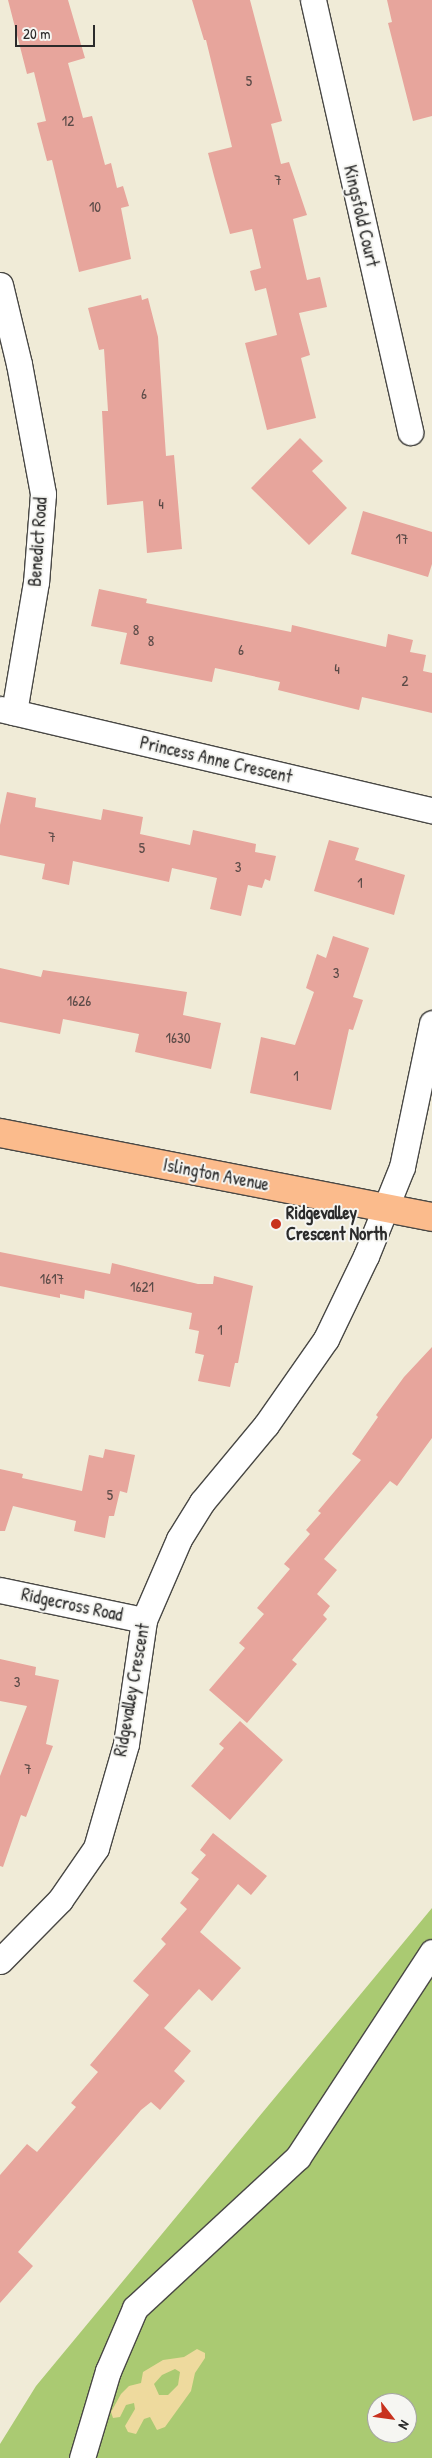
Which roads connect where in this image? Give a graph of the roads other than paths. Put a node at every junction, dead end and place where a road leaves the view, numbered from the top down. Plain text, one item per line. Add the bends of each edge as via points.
1 (313, 0) edge
2 (0, 285) edge
3 (410, 432) dead end
4 (7, 711) edge
5 (432, 810) edge
6 (432, 1023) edge
7 (0, 1133) edge
8 (386, 1208) junction
9 (432, 1217) edge
10 (0, 1590) edge
11 (144, 1620) junction
12 (432, 1952) edge
13 (0, 1961) edge
14 (82, 2458) edge

1 - 3 street, Kingsfold Court
2 - 4 street, Benedict Road via 19,364 43,494 36,582
4 - 5 street, Princess Anne Crescent
6 - 8 street, Ridgevalley Crescent via 404,1161
7 - 8 main road, Islington Avenue
8 - 9 main road, Islington Avenue
8 - 11 street, Ridgevalley Crescent via 326,1339 266,1425 202,1502 179,1539
10 - 11 street, Ridgecross Road
11 - 13 street, Ridgevalley Crescent via 126,1744 96,1848 60,1900
12 - 14 street via 298,2157 135,2308 108,2372

